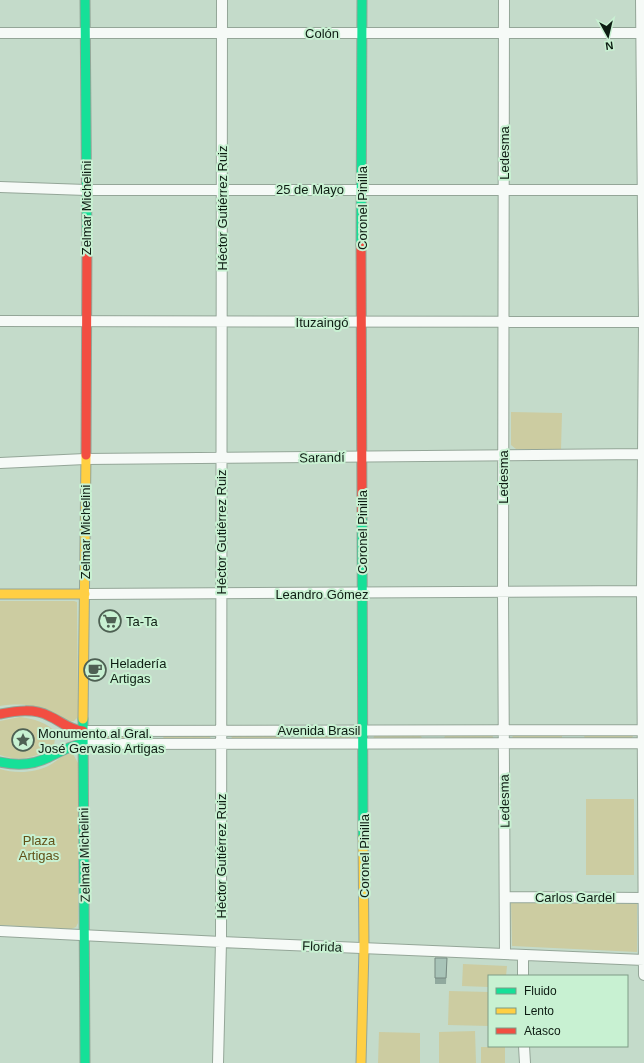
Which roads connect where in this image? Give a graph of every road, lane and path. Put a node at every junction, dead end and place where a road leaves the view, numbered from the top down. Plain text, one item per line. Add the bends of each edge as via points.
1 (85, 0) edge
2 (222, 0) edge
3 (362, 0) edge
4 (504, 0) edge
5 (641, 0) edge
6 (362, 32) junction
7 (0, 33) edge
8 (84, 33) junction
9 (222, 33) junction
10 (504, 33) junction
11 (642, 33) edge
12 (0, 187) edge
13 (362, 189) junction
14 (86, 190) junction
15 (223, 190) junction
16 (644, 190) edge
17 (504, 191) junction
18 (0, 321) edge
19 (644, 321) edge
20 (87, 322) junction
21 (222, 322) junction
22 (361, 322) junction
23 (504, 322) junction
24 (643, 454) edge
25 (504, 456) junction
26 (362, 457) junction
27 (222, 458) junction
28 (85, 459) junction
29 (0, 464) edge
30 (643, 591) edge
31 (362, 593) junction
32 (503, 593) junction
33 (0, 594) edge
34 (85, 594) junction
35 (221, 594) junction
36 (0, 714) edge
37 (222, 730) junction
38 (363, 730) junction
39 (504, 730) junction
40 (644, 730) edge
41 (83, 731) junction
42 (644, 743) edge
43 (83, 744) junction
44 (222, 744) junction
45 (504, 744) junction
46 (363, 745) junction
47 (0, 762) edge
48 (506, 897) junction
49 (644, 898) edge
50 (0, 931) edge
51 (85, 934) junction
52 (221, 942) junction
53 (364, 948) junction
54 (505, 954) junction
55 (523, 955) junction
56 (643, 960) edge
57 (523, 975) edge
58 (644, 975) edge
59 (524, 1047) edge
60 (85, 1063) edge
61 (218, 1063) edge
62 (361, 1063) edge
63 (525, 1063) edge

1 - 8 street, Zelmar Michelini
2 - 9 street, Héctor Gutiérrez Ruiz
3 - 6 street, Coronel Pinilla
4 - 10 street, Ledesma
5 - 11 street
6 - 9 street, Colón
6 - 10 street, Colón
6 - 13 street, Coronel Pinilla
7 - 8 street, Colón
8 - 9 street, Colón
8 - 14 street, Zelmar Michelini
9 - 15 street, Héctor Gutiérrez Ruiz
10 - 11 street, Colón
10 - 17 street, Ledesma
11 - 16 street
12 - 14 street, 25 de Mayo
13 - 15 street, 25 de Mayo
13 - 17 street, 25 de Mayo
13 - 22 street, Coronel Pinilla
14 - 15 street, 25 de Mayo
14 - 20 street, Zelmar Michelini
15 - 21 street, Héctor Gutiérrez Ruiz
16 - 17 street, 25 de Mayo
16 - 19 street
17 - 23 street, Ledesma
18 - 20 street, Ituzaingó
19 - 23 street, Ituzaingó
19 - 24 street
20 - 21 street, Ituzaingó
20 - 28 street, Zelmar Michelini
21 - 22 street, Ituzaingó
21 - 27 street, Héctor Gutiérrez Ruiz
22 - 23 street, Ituzaingó
22 - 26 street, Coronel Pinilla
23 - 25 street, Ledesma
24 - 25 street, Sarandí
24 - 30 street
25 - 26 street, Sarandí
25 - 32 street, Ledesma
26 - 27 street, Sarandí
26 - 31 street, Coronel Pinilla
27 - 28 street, Sarandí
27 - 35 street, Héctor Gutiérrez Ruiz
28 - 29 street, Sarandí
28 - 34 street, Zelmar Michelini
30 - 32 street, Leandro Gómez
30 - 40 street
31 - 32 street, Leandro Gómez
31 - 35 street, Leandro Gómez
31 - 38 street, Coronel Pinilla
32 - 39 street, Ledesma
33 - 34 street, Leandro Gómez
34 - 35 street, Leandro Gómez
34 - 41 street, Zelmar Michelini
35 - 37 street, Héctor Gutiérrez Ruiz
36 - 41 street, Avenida Brasil via 20,710 37,711 55,718 74,731
37 - 38 street, Avenida Brasil
37 - 41 street, Avenida Brasil
37 - 44 street, Héctor Gutiérrez Ruiz
38 - 39 street, Avenida Brasil
38 - 46 street, Coronel Pinilla
39 - 40 street, Avenida Brasil
39 - 45 street, Ledesma
40 - 42 street
41 - 43 street, Zelmar Michelini
42 - 45 street, Avenida Brasil
42 - 49 street
43 - 44 street, Avenida Brasil
43 - 47 street, Avenida Brasil via 72,744 45,760 31,764 15,766
43 - 51 street, Zelmar Michelini
44 - 46 street, Avenida Brasil
44 - 52 street, Héctor Gutiérrez Ruiz
45 - 46 street, Avenida Brasil
45 - 48 street, Ledesma
46 - 53 street, Coronel Pinilla
48 - 49 street, Carlos Gardel
48 - 54 street, Ledesma
49 - 56 street
50 - 51 street, Florida
51 - 52 street, Florida
51 - 60 street, Zelmar Michelini
52 - 53 street, Florida
52 - 61 street, Héctor Gutiérrez Ruiz
53 - 54 street, Florida
53 - 62 street, Coronel Pinilla
54 - 55 street, Florida
55 - 56 street, Florida
55 - 57 street
56 - 58 street
59 - 63 street

